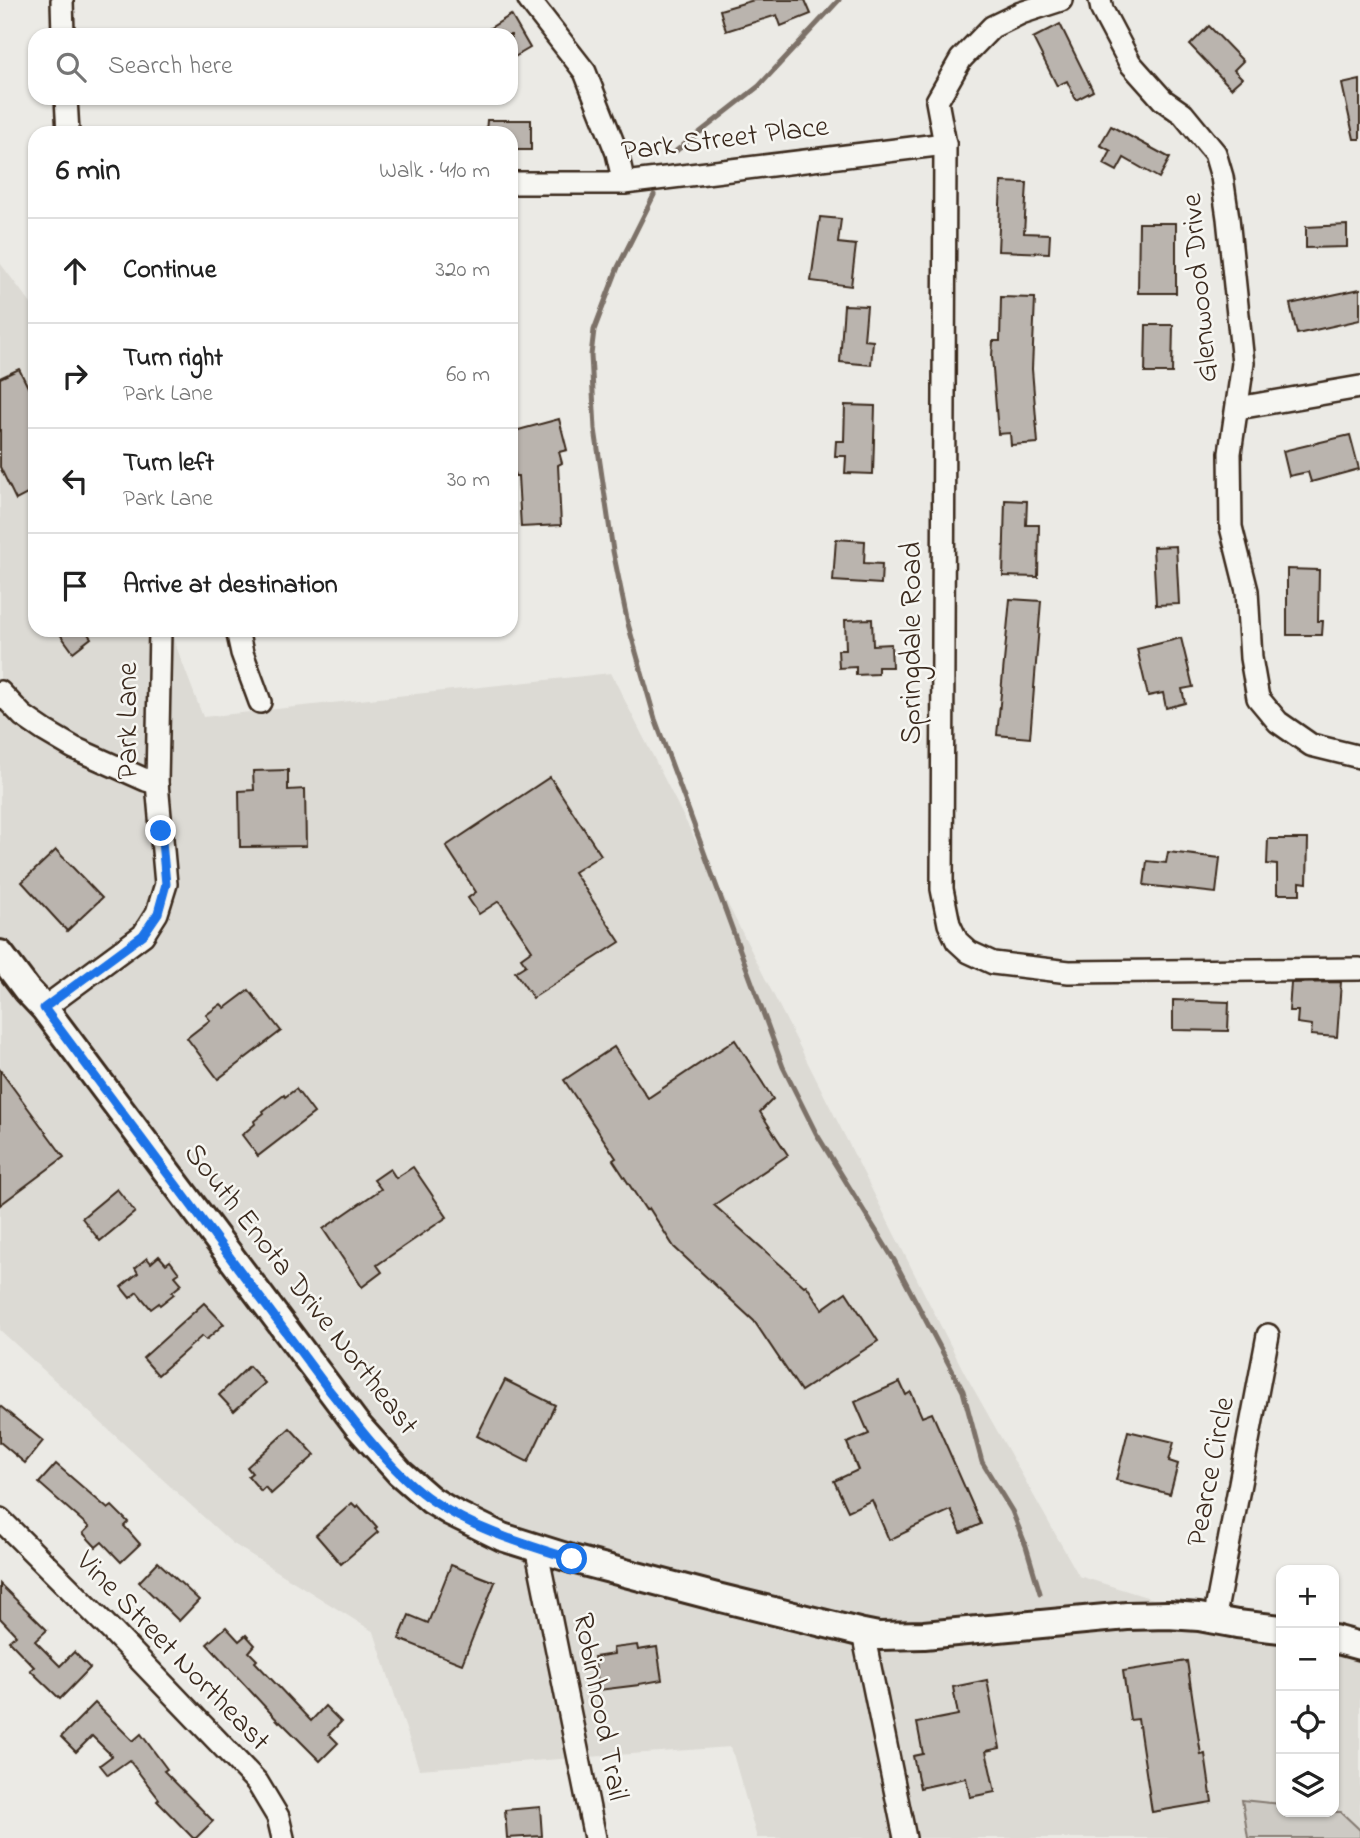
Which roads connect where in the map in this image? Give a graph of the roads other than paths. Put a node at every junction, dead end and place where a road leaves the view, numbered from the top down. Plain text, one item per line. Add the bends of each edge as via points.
1 (62, 0) edge
2 (529, 0) edge
3 (1061, 0) edge
4 (1100, 0) edge
5 (64, 28) edge
6 (66, 105) edge
7 (68, 126) edge
8 (945, 144) junction
9 (518, 183) edge
10 (624, 183) junction
11 (1360, 387) edge
12 (1238, 408) junction
13 (160, 637) edge
14 (239, 637) edge
15 (0, 692) edge
16 (260, 702) dead end
17 (1360, 757) edge
18 (158, 782) junction
19 (0, 954) edge
20 (1360, 969) edge
21 (44, 1008) junction
22 (1268, 1335) dead end
23 (0, 1519) edge
24 (536, 1547) junction
25 (1214, 1620) junction
26 (1276, 1628) edge
27 (863, 1633) junction
28 (1339, 1640) edge
29 (1360, 1646) edge
30 (283, 1838) edge
31 (595, 1838) edge
32 (905, 1838) edge

1 - 5 street
2 - 10 street via 585,72
3 - 8 street, Springdale Road via 992,27 961,59 937,101
4 - 12 street, Glenwood Drive via 1130,63 1163,100 1184,114 1215,153 1227,208 1243,363
6 - 7 street
8 - 10 street, Park Street Place
8 - 20 street, Springdale Road via 942,889 957,941 993,963 1069,972
9 - 10 street, Park Street Place
11 - 12 street
12 - 17 street, Glenwood Drive via 1230,453 1231,527 1247,591 1258,698 1278,722 1311,745
13 - 18 street, Park Lane
14 - 16 street
15 - 18 street via 23,716 64,742
18 - 21 street, Park Lane via 166,884 158,913 143,935
19 - 21 main road, South Enota Drive Northeast
21 - 24 main road, South Enota Drive Northeast via 341,1405 400,1473 451,1512 502,1537
22 - 25 street, Pearce Circle
23 - 30 street, Vine Street Northeast via 257,1782 278,1817
24 - 27 main road, South Enota Drive Northeast
24 - 31 street, Robinhood Trail
25 - 26 main road, South Enota Drive Northeast
25 - 27 main road, South Enota Drive Northeast via 1127,1616 924,1635
27 - 32 street
28 - 29 main road

